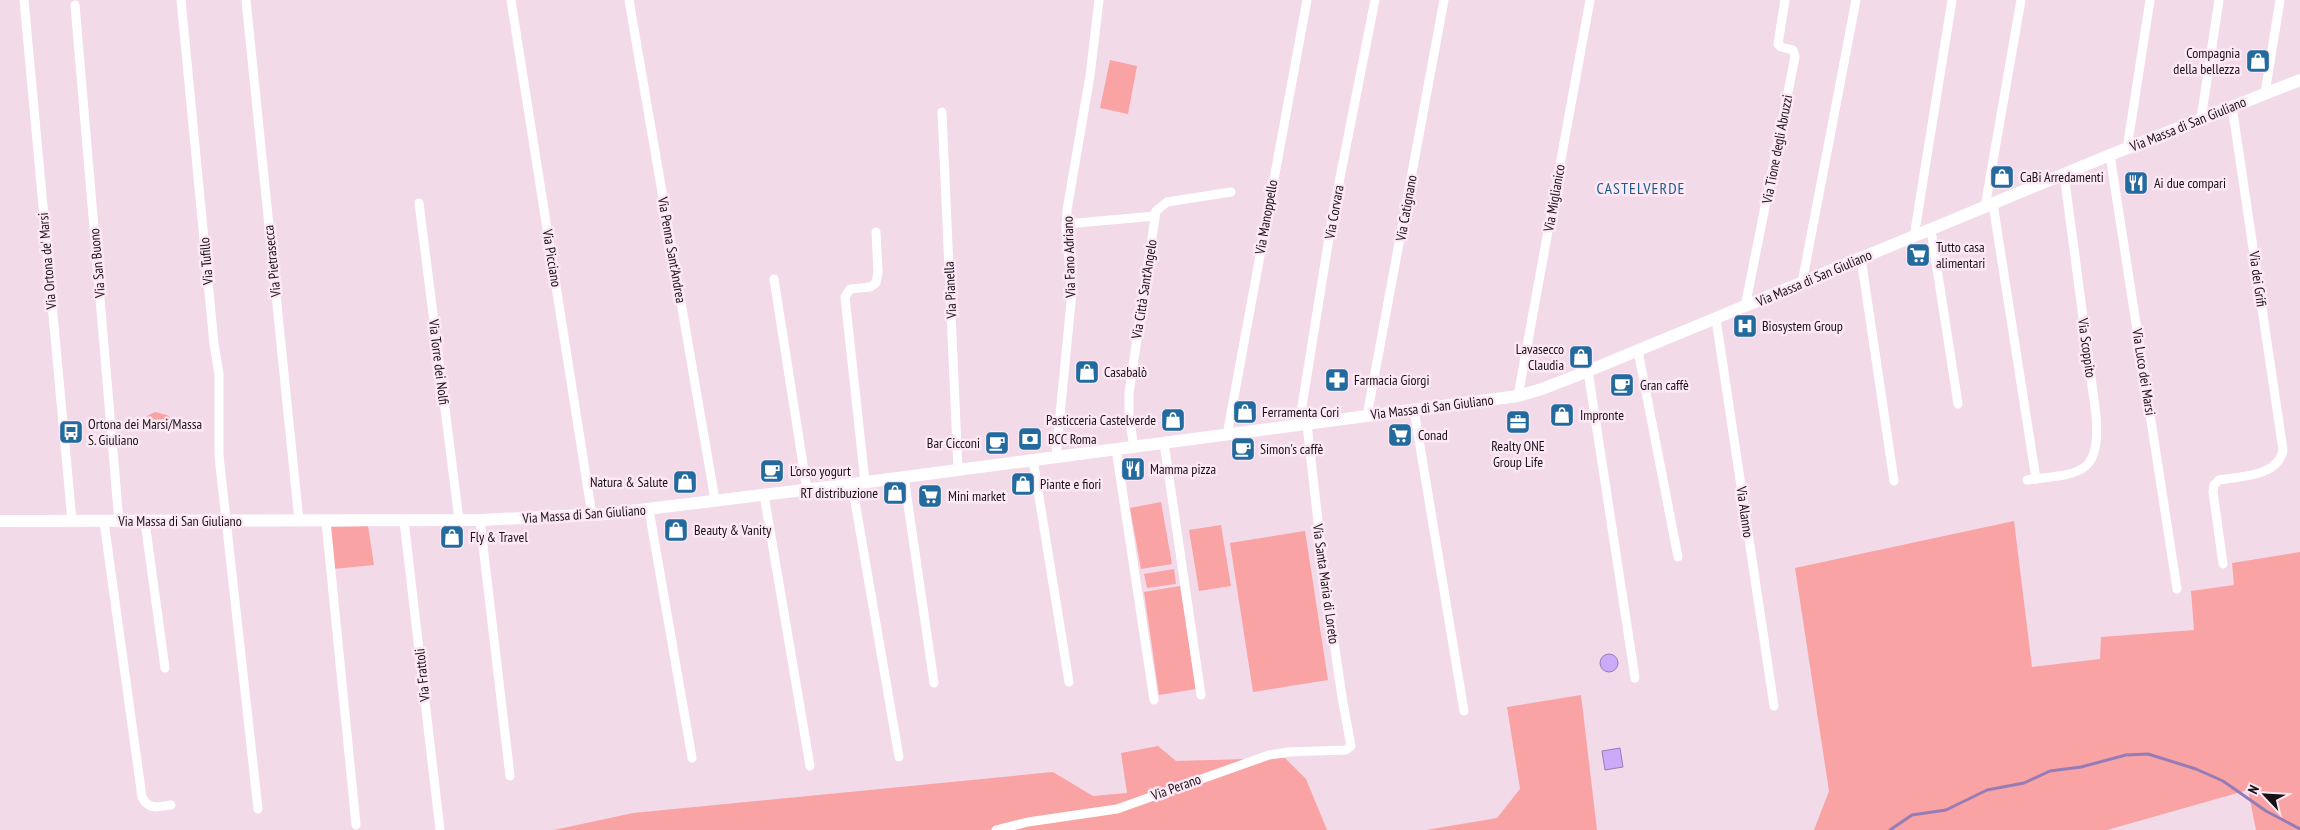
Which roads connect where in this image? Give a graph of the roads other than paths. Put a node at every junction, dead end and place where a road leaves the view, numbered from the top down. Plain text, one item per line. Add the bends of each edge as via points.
1 (24, 0) edge
2 (181, 0) edge
3 (246, 0) edge
4 (511, 0) edge
5 (629, 0) edge
6 (1099, 0) edge
7 (1306, 0) edge
8 (1375, 0) edge
9 (1444, 0) edge
10 (1590, 0) edge
11 (1784, 0) edge
12 (1856, 0) edge
13 (1952, 0) edge
14 (2021, 0) edge
15 (2150, 0) edge
16 (2219, 0) edge
17 (2280, 0) edge
18 (75, 5) dead end
19 (2300, 80) edge
20 (2265, 93) junction
21 (2232, 106) junction
22 (942, 112) dead end
23 (2201, 118) junction
24 (2127, 149) junction
25 (2110, 156) junction
26 (2064, 174) junction
27 (1231, 192) dead end
28 (419, 203) dead end
29 (1989, 205) junction
30 (1155, 216) junction
31 (1066, 224) junction
32 (1931, 230) junction
33 (876, 232) dead end
34 (1914, 237) junction
35 (1862, 258) junction
36 (774, 279) dead end
37 (1802, 283) junction
38 (1744, 307) junction
39 (1716, 319) junction
40 (1638, 351) junction
41 (1588, 371) junction
42 (1518, 396) junction
43 (1958, 404) dead end
44 (1414, 410) junction
45 (1367, 416) junction
46 (1303, 424) junction
47 (1227, 435) junction
48 (1164, 443) junction
49 (1134, 447) junction
50 (1116, 449) junction
51 (1056, 456) junction
52 (1033, 460) junction
53 (958, 469) junction
54 (904, 477) junction
55 (1894, 481) dead end
56 (859, 483) junction
57 (807, 490) junction
58 (764, 494) junction
59 (715, 500) junction
60 (649, 510) junction
61 (592, 515) junction
62 (459, 520) junction
63 (480, 520) junction
64 (0, 521) edge
65 (72, 521) junction
66 (228, 521) junction
67 (299, 521) junction
68 (404, 521) junction
69 (104, 522) junction
70 (119, 522) junction
71 (145, 522) junction
72 (326, 522) junction
73 (1678, 557) dead end
74 (2223, 564) dead end
75 (2177, 589) dead end
76 (165, 668) dead end
77 (1635, 678) dead end
78 (1069, 682) dead end
79 (934, 683) dead end
80 (1201, 695) dead end
81 (1154, 700) dead end
82 (1774, 706) dead end
83 (1464, 711) dead end
84 (1352, 743) joint
85 (899, 757) dead end
86 (692, 758) dead end
87 (810, 766) dead end
88 (510, 776) dead end
89 (171, 805) dead end
90 (258, 809) dead end
91 (356, 825) dead end
92 (440, 830) edge
93 (996, 830) edge

1 - 65 street, Via Ortona de' Marsi
2 - 66 street, Via Tufillo via 218,366 219,451
3 - 67 street, Via Pietrasecca
4 - 61 street, Via Picciano
5 - 59 street, Via Penna Sant'Andrea
6 - 31 street, Via Fano Adriano
7 - 47 street, Via Manoppello
8 - 46 street, Via Corvara via 1333,213
9 - 45 street, Via Catignano
10 - 42 street, Via Miglianico
11 - 38 street, Via Tione degli Abruzzi via 1778,41 1781,47 1793,50 1795,57
12 - 37 street
13 - 34 street
14 - 29 street
15 - 24 street
16 - 23 street
17 - 20 street
18 - 70 street, Via San Buono
19 - 20 street, Via Massa di San Giuliano
20 - 21 street, Via Massa di San Giuliano
21 - 23 street, Via Massa di San Giuliano
21 - 74 street, Via dei Grifi via 2283,453 2270,470 2220,480 2214,485
22 - 53 street, Via Pianella
23 - 24 street, Via Massa di San Giuliano
24 - 25 street, Via Massa di San Giuliano
25 - 26 street, Via Massa di San Giuliano
25 - 75 street, Via Luco dei Marsi
26 - 29 street, Via Massa di San Giuliano
26 - 29 street, Via Scoppito via 2096,415 2097,445 2093,457 2078,471 2068,475 2031,479
27 - 30 street via 1167,202 1159,207
28 - 62 street, Via Torre dei Nolfi
29 - 32 street, Via Massa di San Giuliano
30 - 31 street
30 - 49 street, Via Città Sant'Angelo via 1128,392
31 - 51 street, Via Fano Adriano via 1072,292
32 - 34 street, Via Massa di San Giuliano
32 - 43 street
33 - 56 street via 877,280 870,287 850,289 845,297
34 - 35 street, Via Massa di San Giuliano
35 - 37 street, Via Massa di San Giuliano
35 - 55 street
36 - 57 street
37 - 38 street, Via Massa di San Giuliano
38 - 39 street, Via Massa di San Giuliano
39 - 40 street, Via Massa di San Giuliano
39 - 82 street, Via Alanno
40 - 41 street, Via Massa di San Giuliano
40 - 73 street
41 - 42 street, Via Massa di San Giuliano
41 - 77 street
42 - 44 street, Via Massa di San Giuliano
44 - 45 street, Via Massa di San Giuliano
44 - 83 street
45 - 46 street, Via Massa di San Giuliano
46 - 47 street, Via Massa di San Giuliano
46 - 84 street, Via Santa Maria di Loreto via 1342,697
47 - 48 street, Via Massa di San Giuliano
48 - 49 street, Via Massa di San Giuliano
48 - 80 street
49 - 50 street, Via Massa di San Giuliano
50 - 51 street, Via Massa di San Giuliano
50 - 81 street
51 - 52 street, Via Massa di San Giuliano
52 - 53 street, Via Massa di San Giuliano
52 - 78 street
53 - 54 street, Via Massa di San Giuliano
54 - 56 street, Via Massa di San Giuliano
54 - 79 street
56 - 57 street, Via Massa di San Giuliano
56 - 85 street
57 - 58 street, Via Massa di San Giuliano
58 - 59 street, Via Massa di San Giuliano
58 - 87 street
59 - 60 street, Via Massa di San Giuliano
60 - 61 street, Via Massa di San Giuliano
60 - 86 street
61 - 63 street, Via Massa di San Giuliano
62 - 63 street, Via Massa di San Giuliano
62 - 68 street, Via Massa di San Giuliano
63 - 88 street
64 - 65 street, Via Massa di San Giuliano
65 - 69 street, Via Massa di San Giuliano
66 - 67 street, Via Massa di San Giuliano
66 - 71 street, Via Massa di San Giuliano
66 - 90 street, Via Tufillo
67 - 72 street, Via Massa di San Giuliano
68 - 72 street, Via Massa di San Giuliano
68 - 92 street, Via Frattoli
69 - 70 street, Via Massa di San Giuliano
69 - 89 street via 142,797 153,807
70 - 71 street, Via Massa di San Giuliano
71 - 76 street
72 - 91 street
84 - 93 street, Via Perano via 1346,750 1269,755 1117,809

